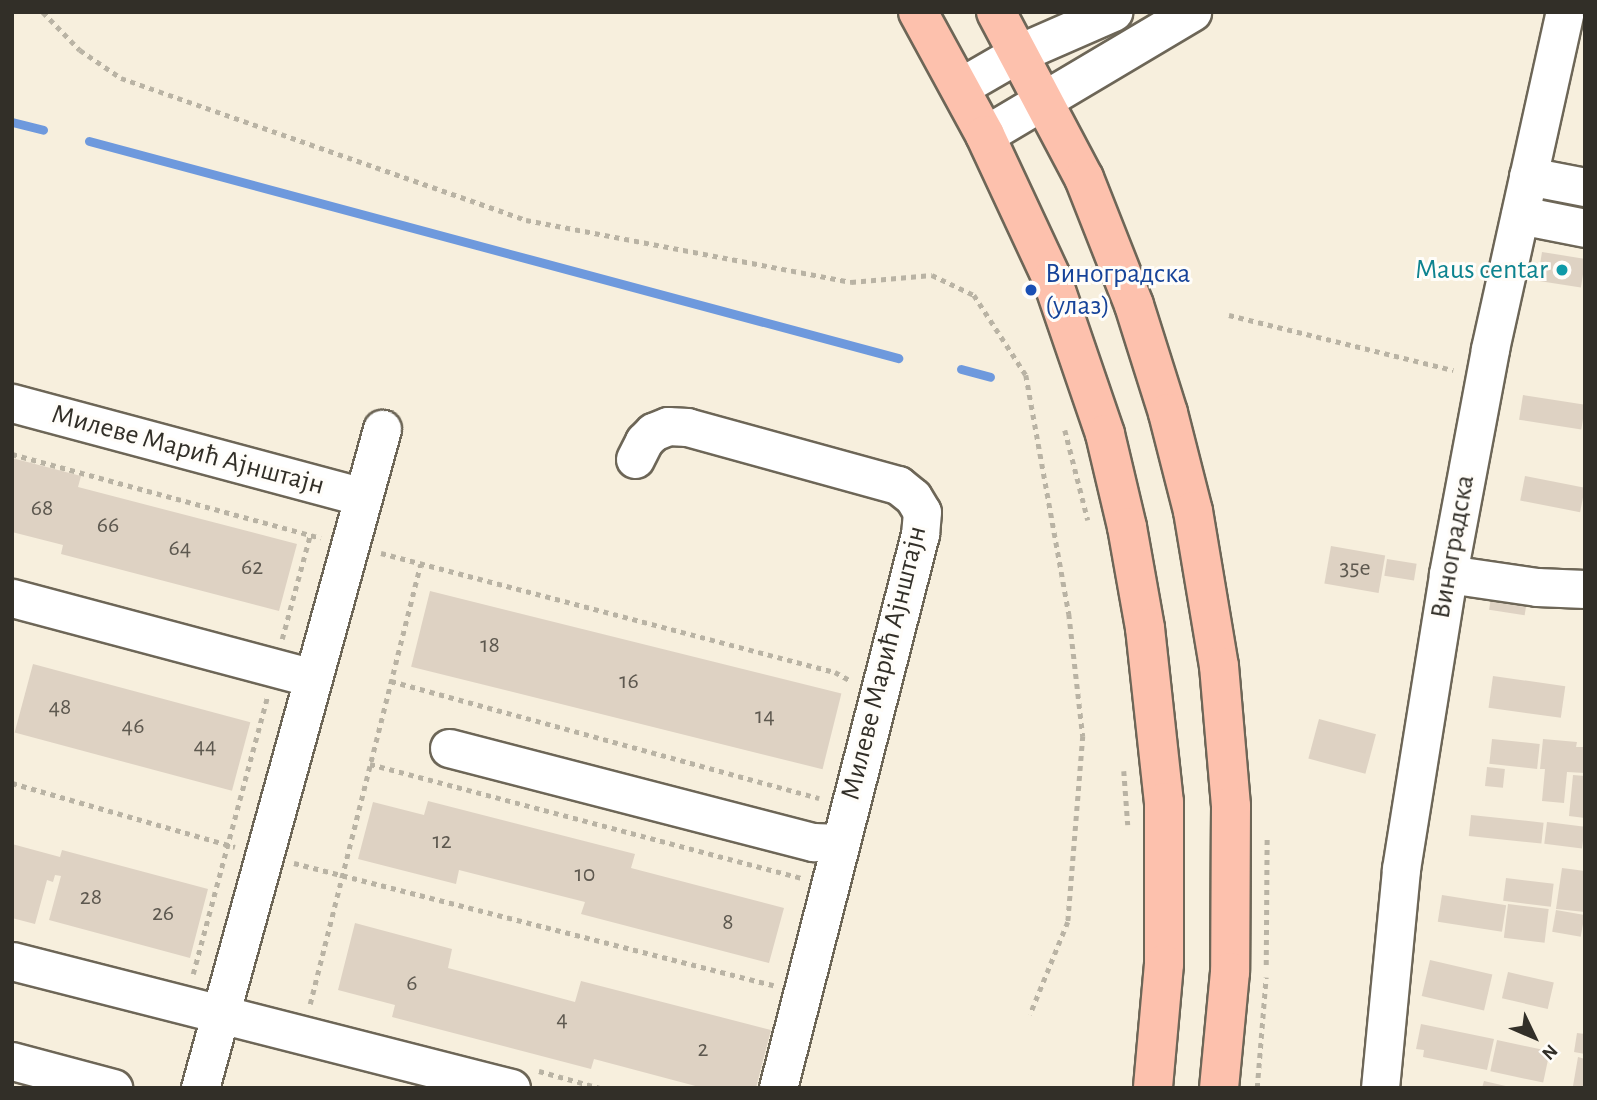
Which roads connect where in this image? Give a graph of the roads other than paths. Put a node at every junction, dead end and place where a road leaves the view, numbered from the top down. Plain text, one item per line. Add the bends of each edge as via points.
1 (918, 12) edge
2 (996, 12) edge
3 (1114, 12) edge
4 (1192, 12) edge
5 (1565, 12) edge
6 (1019, 52) junction
7 (960, 87) junction
8 (1044, 101) junction
9 (985, 135) junction
10 (1528, 176) junction
11 (1585, 187) edge
12 (1520, 215) junction
13 (1585, 228) edge
14 (12, 403) edge
15 (382, 429) dead end
16 (635, 459) dead end
17 (363, 497) junction
18 (1448, 574) junction
19 (1585, 589) edge
20 (12, 598) edge
21 (313, 678) junction
22 (449, 748) dead end
23 (826, 842) junction
24 (12, 961) edge
25 (220, 1016) junction
26 (12, 1062) edge
27 (113, 1088) edge
28 (200, 1088) edge
29 (511, 1088) edge
30 (778, 1088) edge
31 (1153, 1088) edge
32 (1219, 1088) edge
33 (1380, 1088) edge

1 - 7 highway
2 - 6 highway
3 - 6 street
4 - 8 street
5 - 10 street, Виноградска
6 - 7 street
6 - 8 highway
7 - 9 highway
8 - 9 street
8 - 32 highway via 1084,178 1134,305 1168,413 1195,524 1219,666 1231,806 1230,972
9 - 31 highway via 1056,291 1105,434 1145,628 1164,802 1164,964
10 - 11 street
10 - 12 street, Виноградска
12 - 13 street
12 - 18 street, Виноградска
14 - 17 street, Милеве Марић Ајнштајн
15 - 17 street, Милеве Марић Ајнштајн
16 - 23 street, Милеве Марић Ајнштајн via 653,432 668,426 687,427 898,485 922,512 910,570
17 - 21 street, Милеве Марић Ајнштајн
18 - 19 street
18 - 33 street, Виноградска via 1401,869
20 - 21 street
21 - 25 street, Милеве Марић Ајнштајн via 286,862
22 - 23 street
23 - 30 street, Милеве Марић Ајнштајн via 802,992
24 - 25 street
25 - 28 street, Милеве Марић Ајнштајн
25 - 29 street
26 - 27 street

